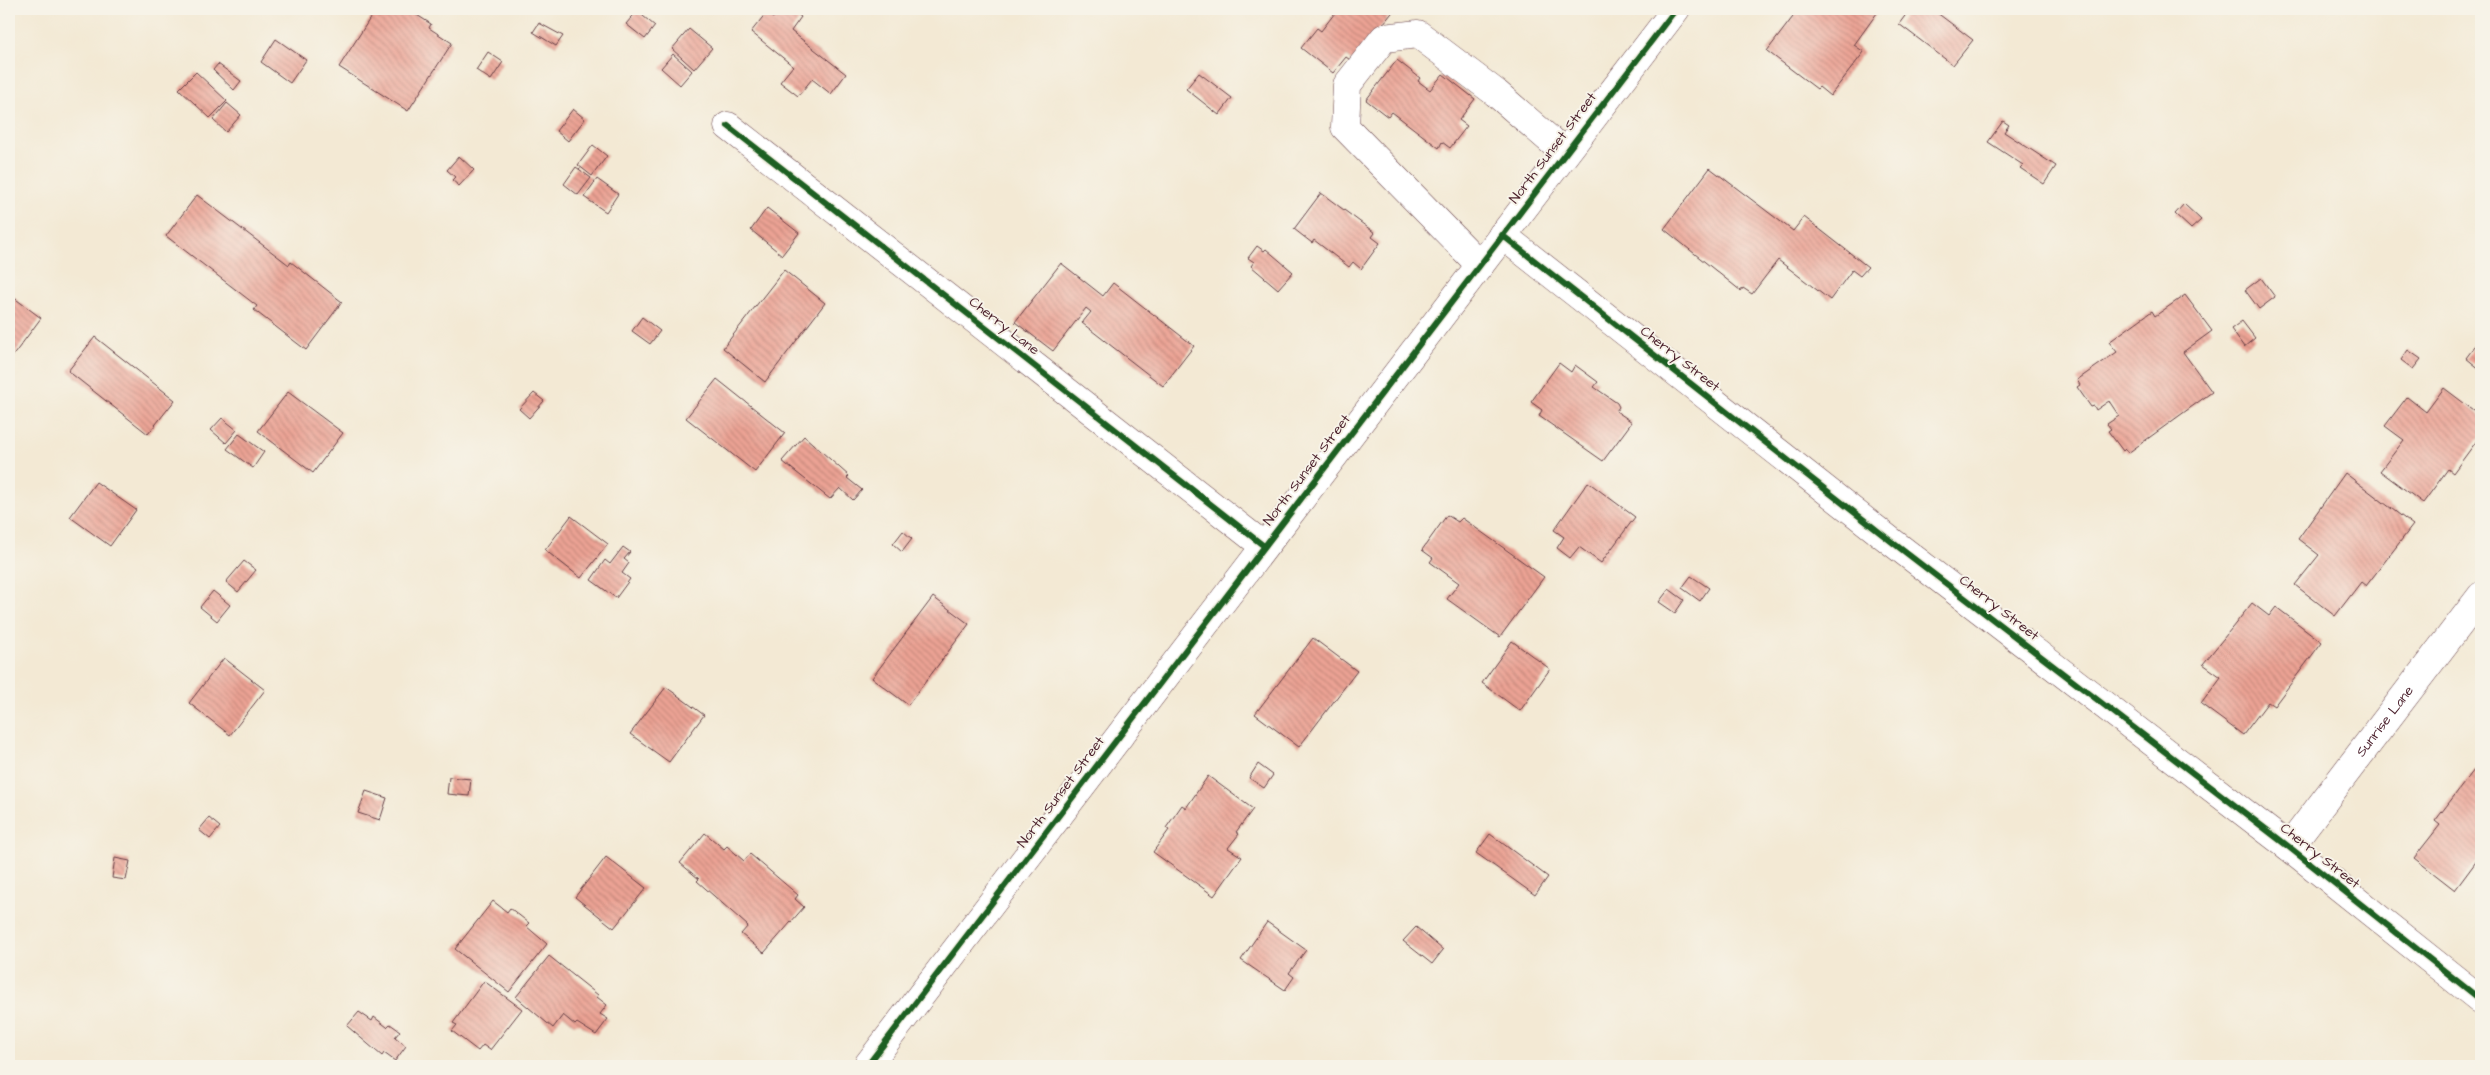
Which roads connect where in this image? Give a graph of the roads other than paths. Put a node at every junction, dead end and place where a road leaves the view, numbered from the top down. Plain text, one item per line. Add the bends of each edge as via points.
1 (1676, 9) edge
2 (728, 126) dead end
3 (1565, 153) junction
4 (1502, 235) junction
5 (1480, 265) junction
6 (1264, 546) junction
7 (2481, 596) edge
8 (2289, 847) junction
9 (2481, 1000) edge
10 (867, 1066) edge

1 - 3 street, North Sunset Street
2 - 6 street, Cherry Lane
3 - 4 street, North Sunset Street
3 - 5 street via 1496,93 1418,34 1384,38 1347,84 1344,127
4 - 5 street, North Sunset Street
4 - 8 street, Cherry Street via 1892,542
5 - 6 street, North Sunset Street
6 - 10 street, North Sunset Street
7 - 8 street, Sunrise Lane
8 - 9 street, Cherry Street

